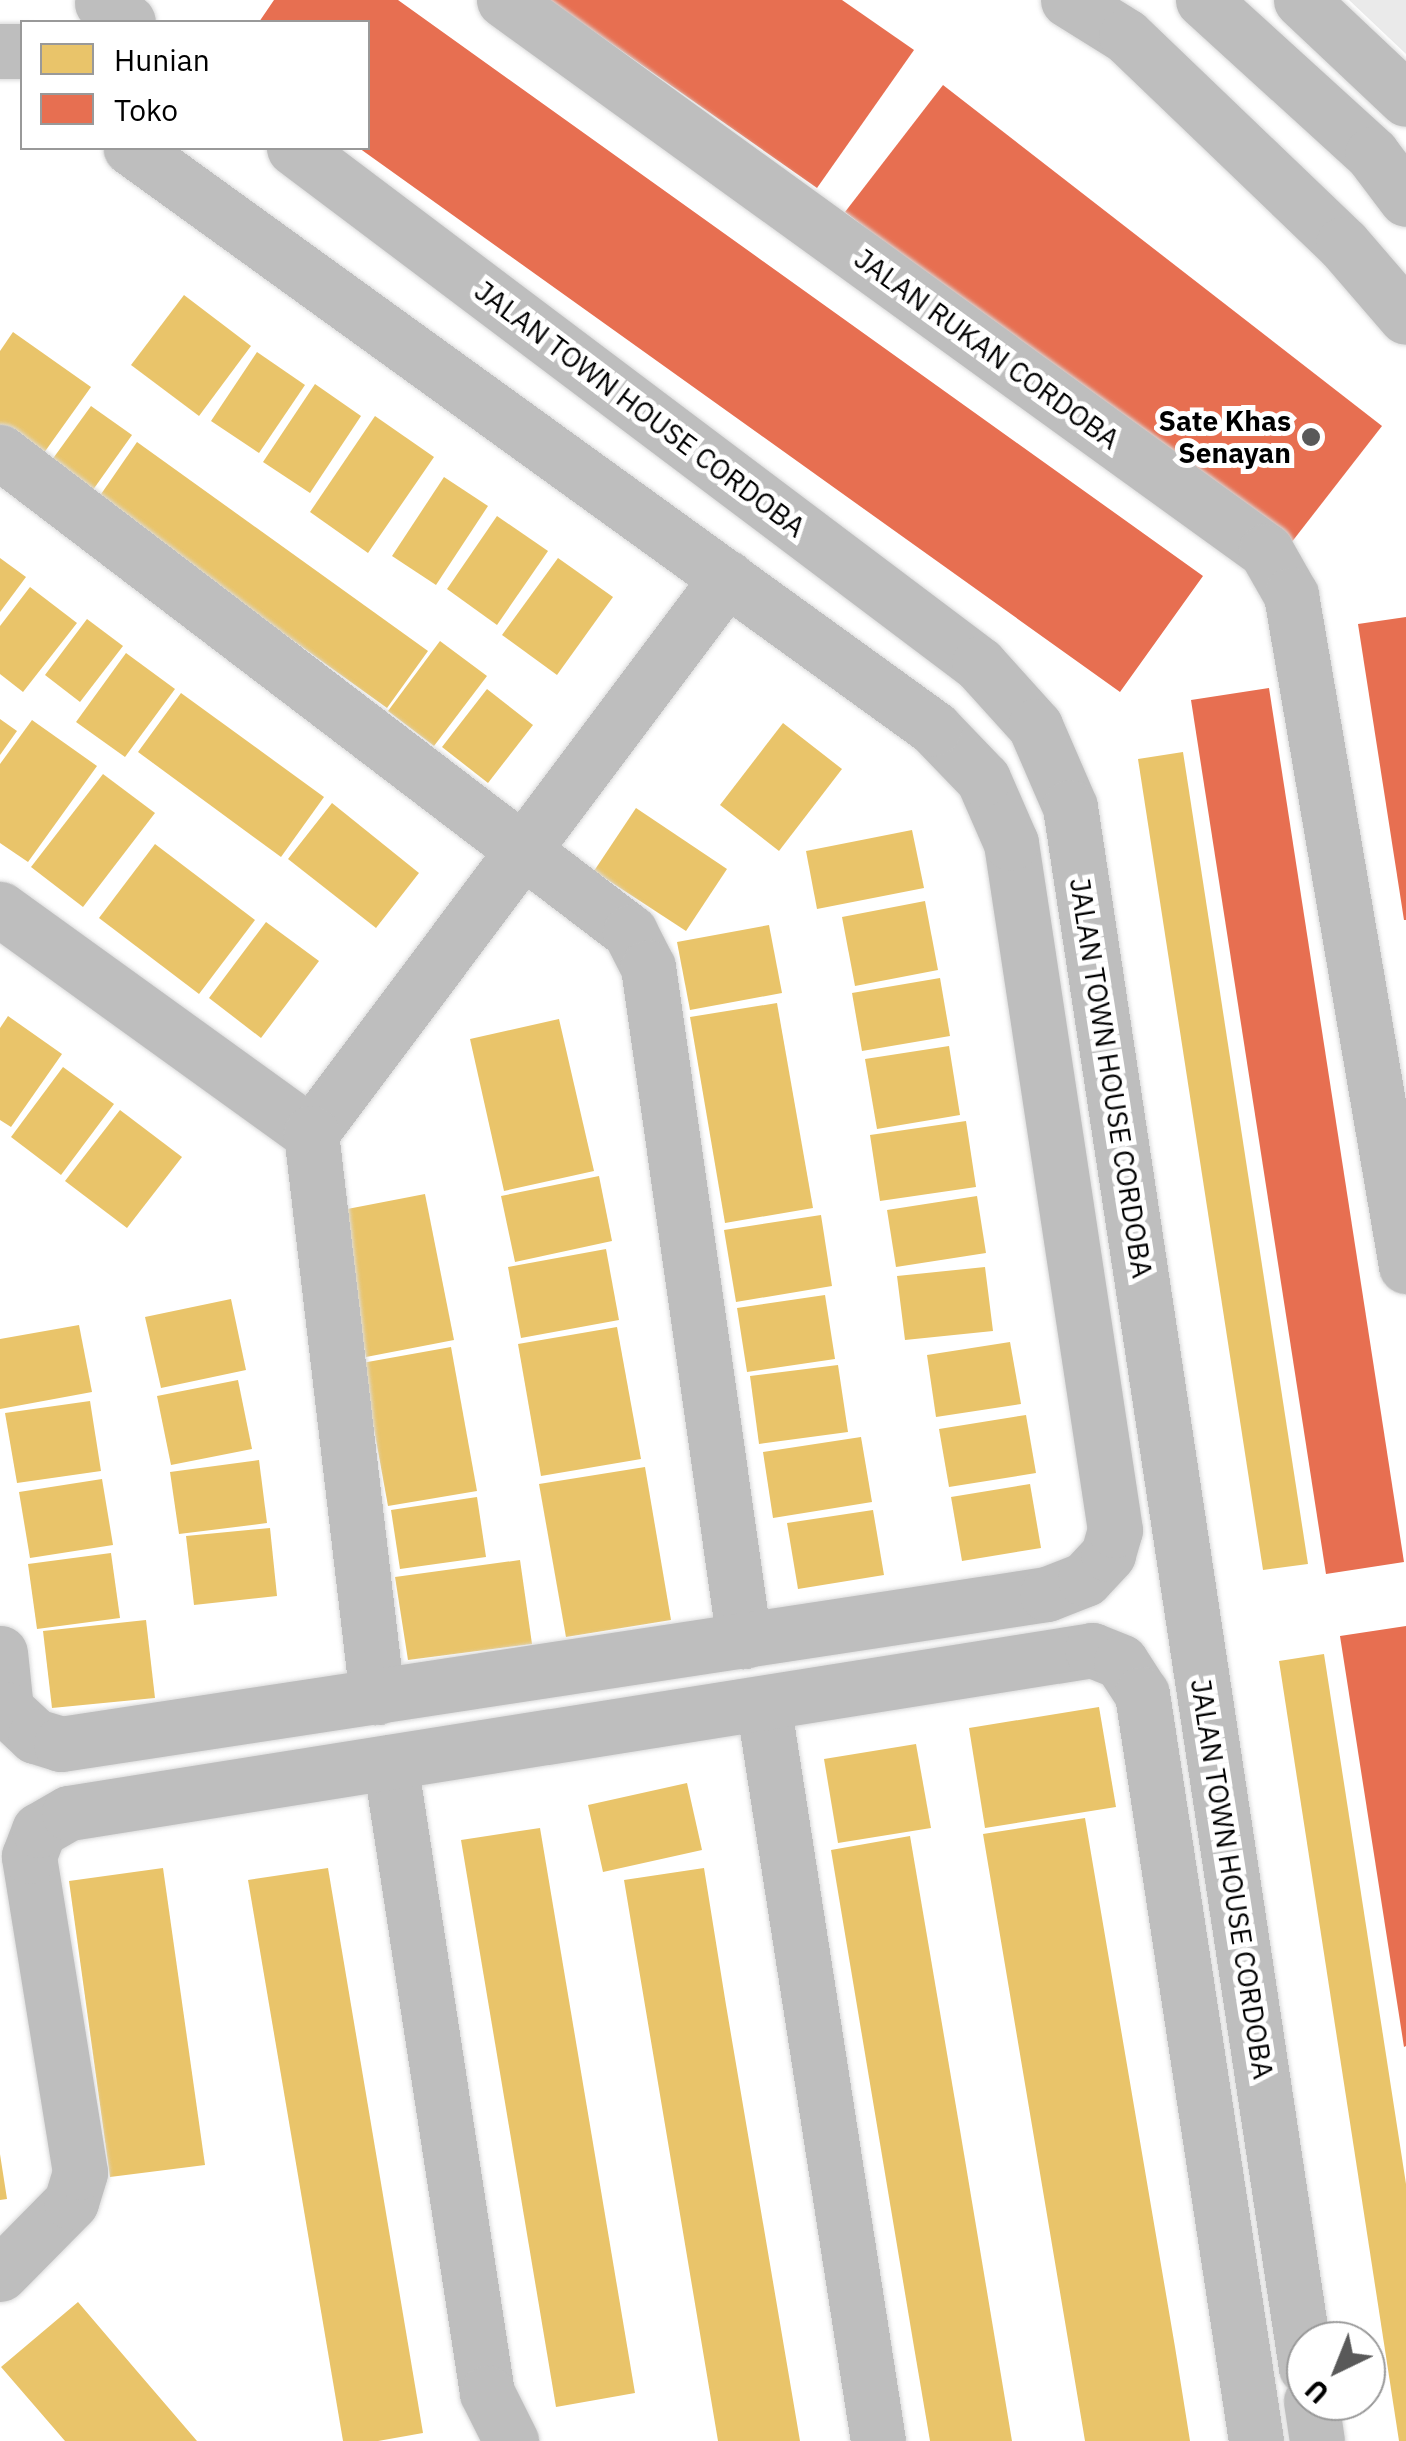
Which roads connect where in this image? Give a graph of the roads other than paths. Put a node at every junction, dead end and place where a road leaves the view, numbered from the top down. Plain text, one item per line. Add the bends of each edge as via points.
1 (504, 0) edge
2 (1068, 0) edge
3 (1203, 0) edge
4 (1302, 0) edge
5 (1400, 82) edge
6 (134, 150) edge
7 (297, 150) edge
8 (1406, 199) edge
9 (1403, 308) edge
10 (0, 452) edge
11 (727, 578) junction
12 (526, 848) junction
13 (0, 908) edge
14 (312, 1134) junction
15 (1406, 1266) edge
16 (744, 1641) junction
17 (0, 1654) edge
18 (376, 1696) junction
19 (763, 1702) junction
20 (390, 1762) junction
21 (0, 2274) edge
22 (1299, 2321) edge
23 (511, 2441) edge
24 (878, 2441) edge
25 (1256, 2441) edge

1 - 15 street, JALAN RUKAN CORDOBA via 1266,550 1292,595
2 - 9 street via 1126,36
3 - 8 main road via 1372,154
4 - 5 main road
6 - 11 street
7 - 22 street, JALAN TOWN HOUSE CORDOBA via 980,664 1034,726 1070,807
10 - 12 street
11 - 12 street
11 - 16 street via 934,728 982,779 1011,843 1116,1530 1108,1554 1085,1579 1048,1594
12 - 14 street
12 - 16 street via 630,932 648,966
13 - 14 street
14 - 18 street
16 - 18 street
17 - 18 street via 6,1710 35,1736 62,1744
19 - 20 street
19 - 24 street
19 - 25 street via 1092,1650 1120,1662 1142,1694
20 - 21 street via 69,1813 40,1830 29,1856 80,2172 72,2202
20 - 23 street via 487,2393

